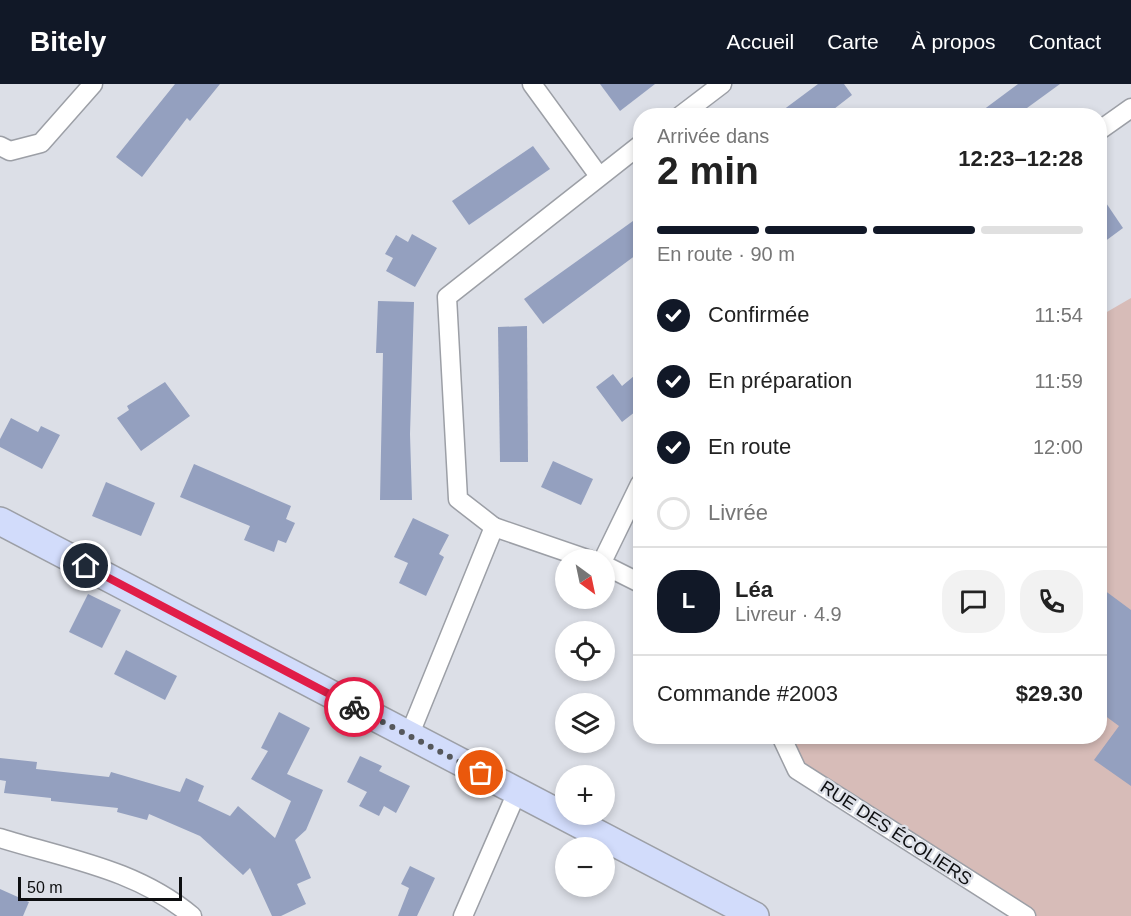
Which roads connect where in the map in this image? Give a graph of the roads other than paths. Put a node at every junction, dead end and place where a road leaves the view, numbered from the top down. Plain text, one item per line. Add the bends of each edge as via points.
1 (93, 84) edge
2 (532, 84) edge
3 (722, 84) edge
4 (690, 108) edge
5 (1131, 108) edge
6 (1107, 125) edge
7 (0, 146) edge
8 (633, 150) edge
9 (599, 176) junction
10 (633, 498) edge
11 (0, 522) edge
12 (494, 527) junction
13 (558, 549) edge
14 (608, 549) edge
15 (615, 571) edge
16 (633, 580) edge
17 (409, 736) junction
18 (785, 744) edge
19 (518, 792) junction
20 (0, 838) edge
21 (192, 916) edge
22 (463, 916) edge
23 (755, 916) edge
24 (1026, 916) edge

1 - 7 street via 41,143 10,151
2 - 9 street
3 - 4 street
5 - 6 street
8 - 9 street
9 - 12 street via 447,297 458,499
10 - 14 street
11 - 17 main road
12 - 13 street
12 - 17 street
15 - 16 street
17 - 19 main road
18 - 24 street, RUE DES ÉCOLIERS via 796,770
19 - 22 street
19 - 23 main road
20 - 21 street via 125,875 156,890

